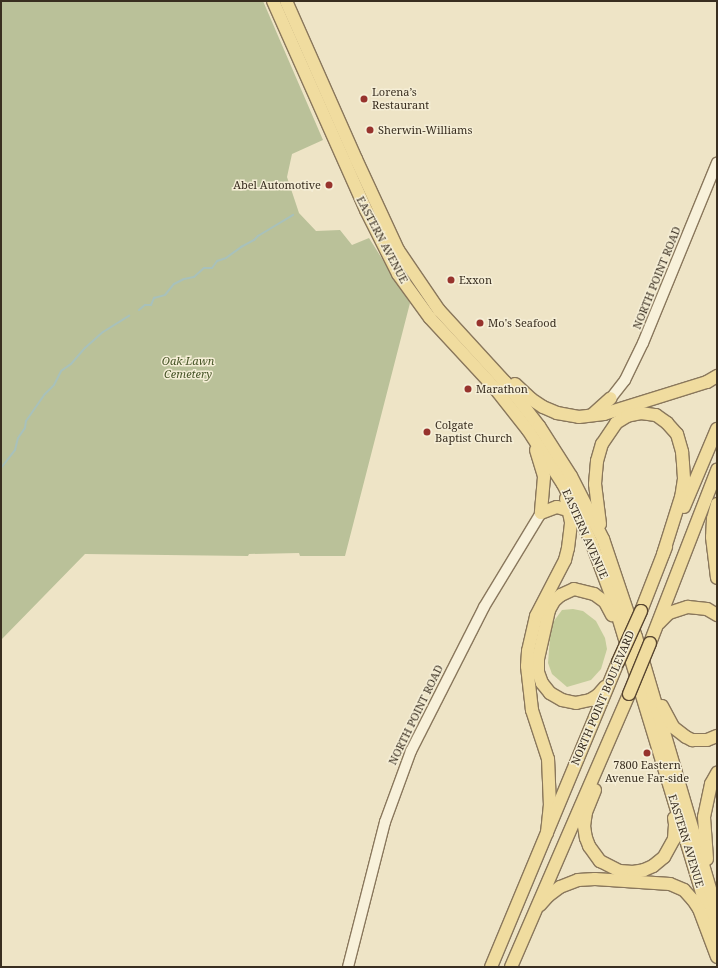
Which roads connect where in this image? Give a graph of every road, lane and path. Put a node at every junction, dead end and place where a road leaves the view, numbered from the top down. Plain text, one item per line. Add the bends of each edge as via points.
1 (273, 1) edge
2 (286, 1) edge
3 (350, 162) junction
4 (716, 168) edge
5 (393, 253) junction
6 (490, 364) junction
7 (717, 376) edge
8 (611, 398) joint
9 (591, 416) junction
10 (717, 429) edge
11 (528, 430) junction
12 (717, 470) edge
13 (563, 484) junction
14 (717, 504) edge
15 (568, 509) junction
16 (541, 513) junction
17 (580, 518) junction
18 (603, 539) junction
19 (663, 554) junction
20 (717, 578) edge
21 (717, 615) edge
22 (630, 638) junction
23 (651, 640) junction
24 (610, 682) junction
25 (717, 736) edge
26 (660, 758) junction
27 (600, 761) junction
28 (717, 773) edge
29 (547, 833) junction
30 (709, 887) junction
31 (534, 912) junction
32 (717, 912) edge
33 (717, 943) edge
34 (717, 957) edge
35 (348, 967) edge
36 (491, 967) edge
37 (511, 967) edge

1 - 3 main road, EASTERN AVENUE
2 - 3 main road, EASTERN AVENUE
3 - 5 main road, EASTERN AVENUE
4 - 8 street, NORTH POINT ROAD via 643,343 625,380
5 - 6 main road, EASTERN AVENUE via 439,310
5 - 11 main road, EASTERN AVENUE via 407,287 430,318 494,387
6 - 9 main road via 531,400 543,407 568,416
6 - 18 main road, EASTERN AVENUE via 556,451
7 - 9 main road via 707,382
8 - 9 main road
10 - 19 main road, NORTH POINT BOULEVARD
11 - 13 main road, EASTERN AVENUE
11 - 16 main road via 544,477
12 - 23 main road, NORTH POINT BOULEVARD
13 - 15 main road
13 - 17 main road, EASTERN AVENUE
14 - 20 main road via 712,537
15 - 16 main road via 557,507
15 - 17 main road
15 - 29 main road via 570,522 565,560 539,609 528,659 532,710 548,759 550,806
16 - 35 street, NORTH POINT ROAD via 484,607 411,750 385,822
17 - 22 main road, EASTERN AVENUE
18 - 19 main road via 595,495 599,452 606,437 621,420 634,414 649,413 662,418 672,428 680,443 683,458 684,479 681,497
18 - 22 main road, EASTERN AVENUE
19 - 24 main road, NORTH POINT BOULEVARD, bridge
21 - 23 main road via 707,609 688,607 670,613 659,623
22 - 24 main road via 605,602 589,591 568,591 554,602 549,610 538,666 542,684 550,693 567,702 582,702 598,695
22 - 25 main road via 652,674 665,713 673,727 692,740 707,740
22 - 26 main road, EASTERN AVENUE
22 - 30 main road, EASTERN AVENUE
23 - 27 main road, NORTH POINT BOULEVARD, bridge
24 - 29 main road, NORTH POINT BOULEVARD
26 - 27 main road via 675,824 674,839 664,857 653,866 633,872 620,871 600,861 586,838 586,812 597,786
26 - 33 main road, EASTERN AVENUE
27 - 31 main road, NORTH POINT BOULEVARD
28 - 30 main road via 711,784 704,817 705,852 711,873
29 - 36 main road, NORTH POINT BOULEVARD
30 - 32 main road, EASTERN AVENUE
31 - 34 main road via 548,896 565,884 578,880 670,884 684,890 699,909
31 - 37 main road, NORTH POINT BOULEVARD

